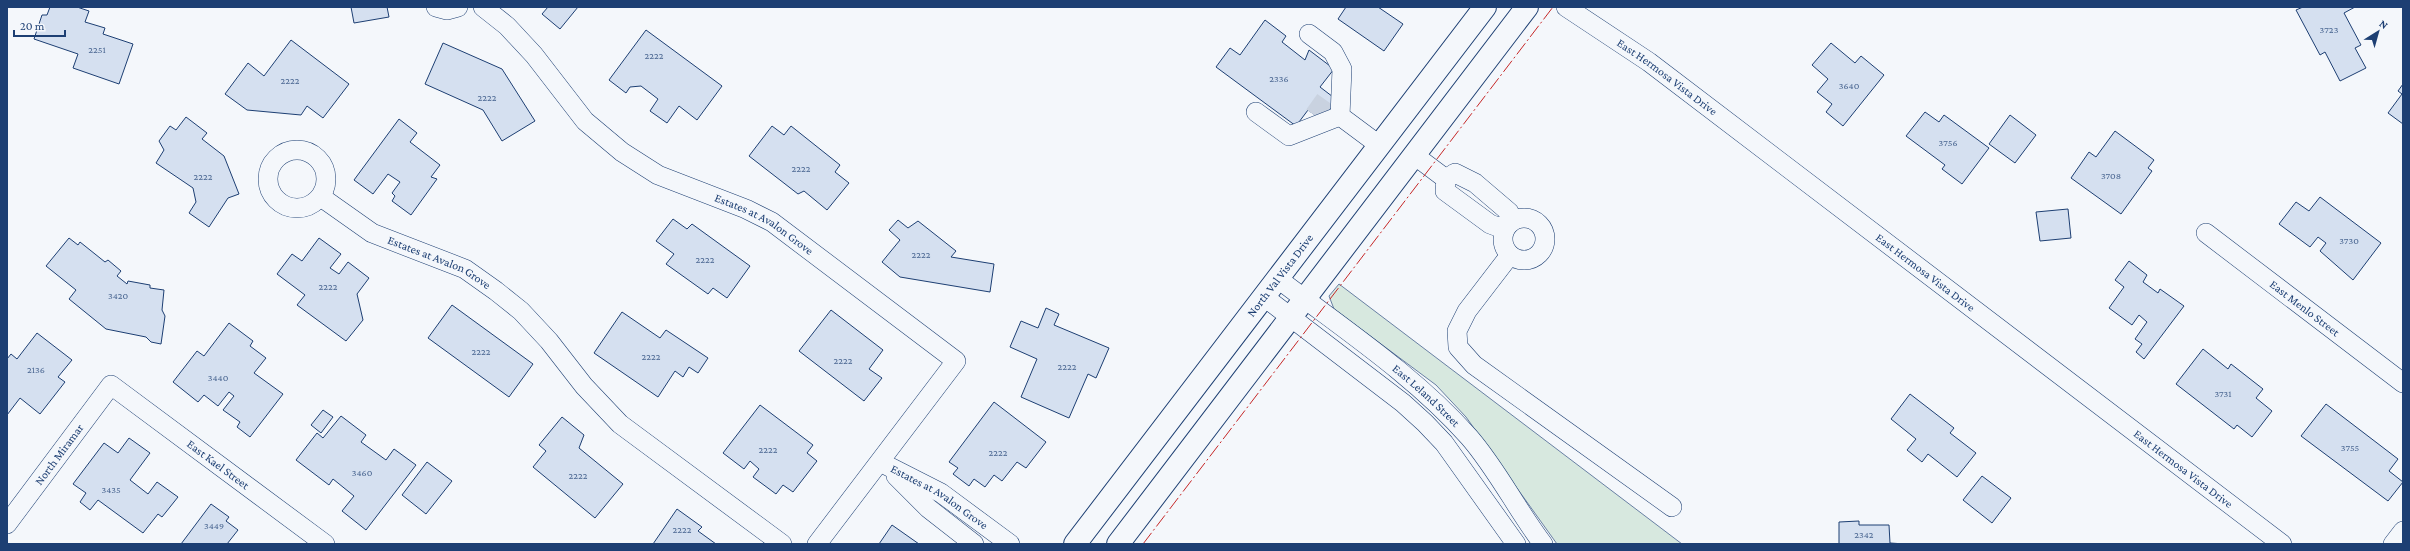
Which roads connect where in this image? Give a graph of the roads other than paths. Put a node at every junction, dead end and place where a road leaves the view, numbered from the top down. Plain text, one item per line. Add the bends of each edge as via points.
1 (436, 7) edge
2 (458, 7) edge
3 (483, 7) edge
4 (1485, 7) edge
5 (1527, 7) edge
6 (1566, 7) edge
7 (1309, 34) dead end
8 (1256, 112) dead end
9 (1340, 116) junction
10 (1379, 145) junction
11 (1414, 154) junction
12 (321, 197) dead end
13 (1509, 224) junction
14 (2206, 233) dead end
15 (1510, 255) junction
16 (1277, 278) junction
17 (1263, 296) junction
18 (1304, 299) junction
19 (1290, 317) junction
20 (2403, 383) edge
21 (111, 385) joint
22 (880, 462) junction
23 (1672, 507) dead end
24 (7, 524) edge
25 (2403, 531) edge
26 (999, 541) edge
27 (325, 544) edge
28 (782, 544) edge
29 (817, 544) edge
30 (974, 544) edge
31 (1075, 544) edge
32 (1118, 544) edge
33 (1516, 544) edge
34 (1543, 544) edge
35 (2282, 544) edge
36 (2393, 544) edge

1 - 2 street via 447,10
3 - 22 street, Estates at Avalon Grove via 507,26 534,56 585,121 622,152 658,175 746,209 772,222 956,361
4 - 10 main road, North Val Vista Drive
5 - 11 main road
6 - 35 street, East Hermosa Vista Drive via 1656,67
7 - 9 street via 1332,52 1342,68 1335,93
8 - 9 street via 1289,136 1312,121
9 - 10 street
10 - 16 main road, North Val Vista Drive
11 - 13 street via 1446,179 1445,191 1490,224 1498,227
11 - 18 main road
12 - 28 street, Estates at Avalon Grove via 372,233 465,269 496,291 521,311 549,341 584,386 620,424
13 - 15 street via 1502,240
13 - 15 street via 1518,218 1533,219 1539,223 1546,236 1543,249 1533,259 1519,260
14 - 20 street, East Menlo Street
15 - 23 street via 1467,311 1457,331 1458,347 1474,365
16 - 17 main road, North Val Vista Drive
16 - 18 street, East Leland Street
17 - 19 street, East Leland Street
17 - 31 main road, North Val Vista Drive
18 - 19 main road
18 - 34 street, East Leland Street via 1413,382 1444,410 1470,438
19 - 32 main road
19 - 33 street, East Leland Street via 1403,403 1444,443
21 - 24 street, North Miramar
21 - 27 street, East Kael Street
22 - 26 street, Estates at Avalon Grove via 941,493
22 - 29 street, Estates at Avalon Grove
22 - 30 street, Estates at Avalon Grove via 928,508
25 - 36 street

